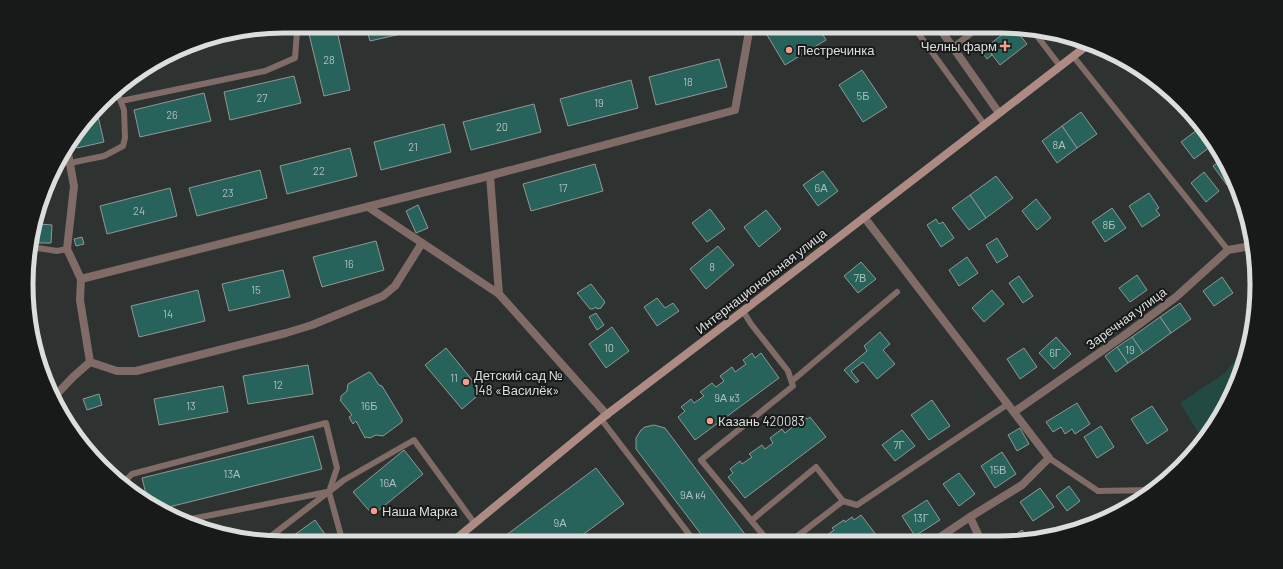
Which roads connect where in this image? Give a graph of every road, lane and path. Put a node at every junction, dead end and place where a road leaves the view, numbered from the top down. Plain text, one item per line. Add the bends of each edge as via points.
1 (296, 33) edge
2 (749, 33) edge
3 (918, 33) edge
4 (943, 33) edge
5 (972, 33) edge
6 (1037, 36) edge
7 (953, 47) junction
8 (1084, 48) edge
9 (1074, 56) junction
10 (1060, 66) junction
11 (119, 95) edge
12 (121, 101) junction
13 (999, 113) junction
14 (984, 124) junction
15 (69, 156) edge
16 (70, 163) junction
17 (490, 176) junction
18 (368, 207) junction
19 (864, 217) junction
20 (422, 243) junction
21 (1247, 247) edge
22 (36, 248) edge
23 (67, 249) junction
24 (1228, 250) junction
25 (81, 279) junction
26 (897, 292) dead end
27 (499, 294) junction
28 (743, 311) junction
29 (90, 362) junction
30 (792, 381) junction
31 (58, 393) edge
32 (1008, 404) junction
33 (1014, 412) junction
34 (604, 417) junction
35 (1049, 458) junction
36 (126, 480) edge
37 (1143, 490) edge
38 (329, 492) junction
39 (843, 501) junction
40 (970, 516) junction
41 (193, 519) edge
42 (752, 520) junction
43 (475, 524) junction
44 (272, 535) edge
45 (342, 536) edge
46 (460, 536) edge
47 (691, 536) edge
48 (765, 536) edge
49 (799, 536) edge
50 (941, 536) edge
51 (979, 536) edge

1 - 12 lane via 295,58 265,71
2 - 17 street via 735,110
3 - 14 lane
4 - 7 street
5 - 7 lane
6 - 10 lane
7 - 13 street
8 - 9 street, Интернациональная улица
9 - 10 street, Интернациональная улица
9 - 24 lane
10 - 13 street, Интернациональная улица
11 - 12 lane
12 - 16 lane via 124,110 123,146 104,156
13 - 14 street, Интернациональная улица
14 - 19 street, Интернациональная улица
15 - 16 street
16 - 23 street via 74,186
17 - 18 street
17 - 27 street
18 - 20 street
18 - 25 street
19 - 28 street, Интернациональная улица
19 - 32 street
20 - 27 street
20 - 29 street via 394,286 383,296 312,325 136,371 117,371
21 - 24 street
22 - 23 lane via 57,251
23 - 25 street
24 - 33 street, Заречная улица via 1176,297
25 - 29 street via 80,300
26 - 30 lane
27 - 34 street
28 - 30 lane via 788,371
28 - 34 street, Интернациональная улица
29 - 31 street
30 - 42 lane via 793,386 701,460
32 - 33 street
32 - 39 lane via 857,505
33 - 35 street
34 - 43 street, Интернациональная улица
34 - 47 lane
35 - 37 lane via 1098,491
35 - 40 street via 1022,485
36 - 38 lane via 132,474 326,423 336,468
38 - 41 lane
38 - 43 lane via 344,480 414,440
38 - 44 lane
38 - 45 lane
39 - 42 lane via 816,467
39 - 49 lane
40 - 50 street
40 - 51 street
42 - 48 lane
43 - 46 street, Интернациональная улица

